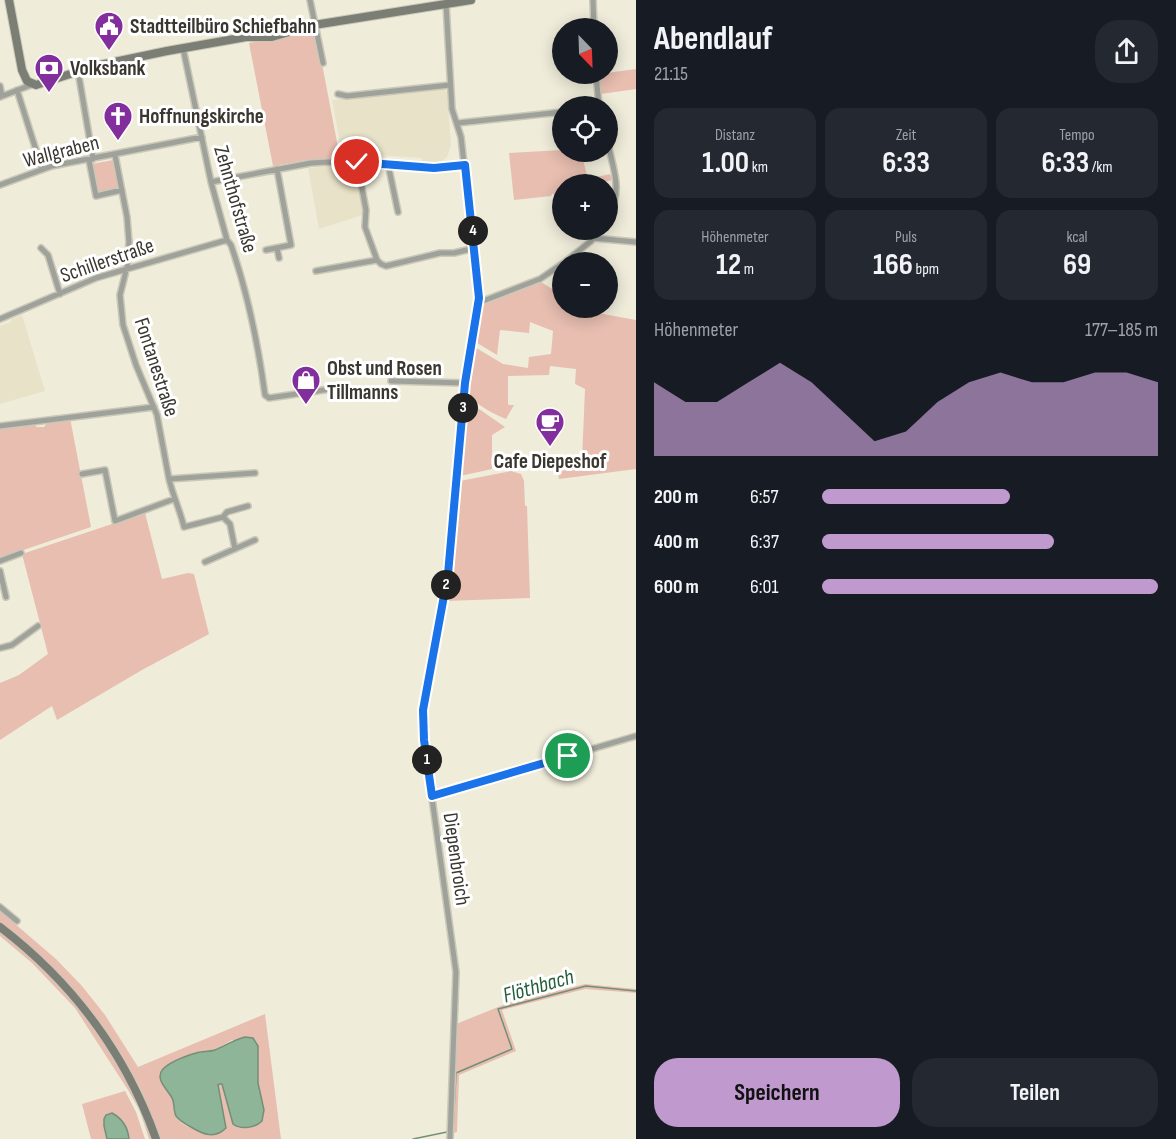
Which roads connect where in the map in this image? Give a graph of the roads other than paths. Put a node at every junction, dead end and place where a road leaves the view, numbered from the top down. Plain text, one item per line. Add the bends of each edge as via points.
1 (9, 0) edge
2 (310, 0) edge
3 (471, 0) edge
4 (593, 0) edge
5 (446, 4) junction
6 (594, 18) edge
7 (314, 25) junction
8 (183, 48) junction
9 (323, 63) dead end
10 (78, 71) junction
11 (31, 85) junction
12 (450, 85) junction
13 (0, 86) edge
14 (17, 90) junction
15 (338, 94) dead end
16 (1, 97) edge
17 (552, 113) edge
18 (458, 123) junction
19 (202, 137) junction
20 (115, 155) junction
21 (91, 159) junction
22 (357, 162) junction
23 (388, 165) junction
24 (465, 165) junction
25 (42, 169) junction
26 (277, 169) junction
27 (211, 182) junction
28 (0, 185) edge
29 (123, 192) junction
30 (398, 212) dead end
31 (227, 240) junction
32 (591, 240) edge
33 (614, 240) edge
34 (636, 242) edge
35 (41, 248) dead end
36 (277, 248) junction
37 (475, 248) junction
38 (266, 250) dead end
39 (577, 252) edge
40 (279, 258) dead end
41 (377, 260) junction
42 (127, 267) junction
43 (316, 271) dead end
44 (552, 271) edge
45 (60, 294) junction
46 (478, 303) junction
47 (0, 319) edge
48 (391, 381) dead end
49 (465, 383) junction
50 (344, 387) dead end
51 (154, 406) junction
52 (0, 426) edge
53 (255, 473) dead end
54 (82, 474) dead end
55 (169, 479) junction
56 (174, 499) junction
57 (248, 506) dead end
58 (223, 517) junction
59 (255, 540) dead end
60 (236, 549) junction
61 (21, 553) dead end
62 (0, 561) edge
63 (205, 562) dead end
64 (0, 571) edge
65 (6, 597) dead end
66 (38, 626) dead end
67 (0, 648) edge
68 (636, 736) edge
69 (432, 796) junction
70 (0, 907) edge
71 (17, 921) dead end
72 (0, 927) edge
73 (156, 1139) edge
74 (450, 1139) edge

1 - 11 street via 22,70
2 - 7 street
3 - 5 street
4 - 6 street
5 - 7 street
5 - 12 street
7 - 8 street via 272,37 246,37
7 - 9 street
8 - 10 street
8 - 19 street, Zehnthofstraße
10 - 11 street
10 - 21 street
11 - 14 street
12 - 15 street
12 - 18 street
13 - 16 street
14 - 16 street
14 - 25 street
17 - 18 street
18 - 24 street
19 - 20 street, Wallgraben
19 - 27 street, Zehnthofstraße
20 - 21 street, Wallgraben
20 - 29 street, Fontanestraße
21 - 25 street, Wallgraben
21 - 29 street via 96,196
22 - 23 street
22 - 26 street via 311,163
22 - 41 street via 366,210 365,227
23 - 24 street
23 - 30 street
24 - 37 street
25 - 28 street, Wallgraben
26 - 27 street
26 - 36 street via 291,245
27 - 31 street, Zehnthofstraße
29 - 42 street, Fontanestraße via 129,242
31 - 42 street, Schillerstraße
31 - 50 street, Zehnthofstraße via 245,288 258,341 265,395 269,398
32 - 39 street
33 - 34 street
35 - 45 street via 48,255
36 - 38 street
36 - 40 street
37 - 41 street via 386,266
37 - 46 street
41 - 43 street
42 - 45 street, Schillerstraße
42 - 51 street, Fontanestraße via 120,296 123,325
44 - 46 street
45 - 47 street, Schillerstraße
46 - 49 street
48 - 49 street
49 - 69 street, Diepenbroich via 448,574 423,710
51 - 52 street
51 - 55 street, Fontanestraße
53 - 55 street
54 - 56 street via 105,470 115,521
55 - 56 street, Fontanestraße
56 - 58 street, Fontanestraße via 184,527
57 - 58 street, Fontanestraße
58 - 60 street via 230,524
59 - 60 street
60 - 63 street
61 - 62 street
64 - 65 street
66 - 67 street via 12,645
68 - 69 street
69 - 74 street, Diepenbroich via 456,972
70 - 71 street
72 - 73 street via 53,973 96,1024 132,1082

